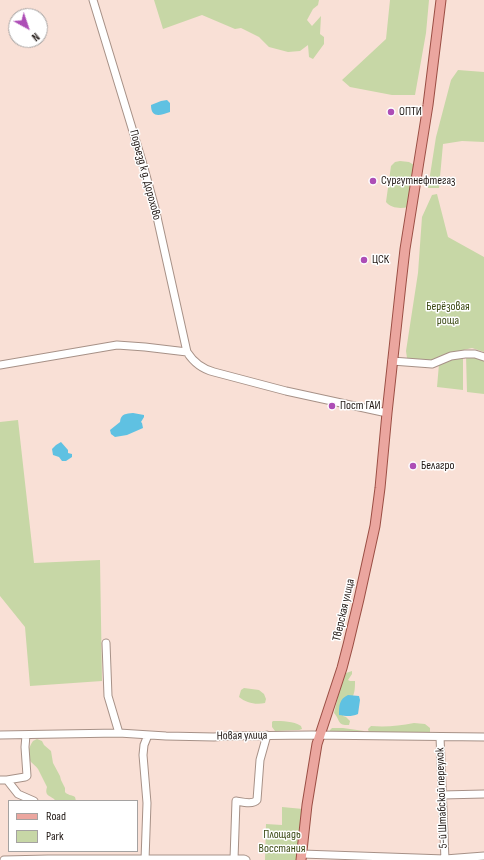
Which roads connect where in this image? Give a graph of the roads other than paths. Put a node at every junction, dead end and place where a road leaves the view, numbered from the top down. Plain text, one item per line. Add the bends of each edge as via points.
1 (93, 0) edge
2 (441, 0) edge
3 (187, 352) junction
4 (484, 357) edge
5 (392, 361) junction
6 (0, 365) edge
7 (387, 413) junction
8 (106, 643) dead end
9 (119, 733) junction
10 (0, 735) edge
11 (26, 735) junction
12 (148, 735) junction
13 (320, 735) junction
14 (267, 736) junction
15 (440, 736) junction
16 (484, 737) edge
17 (3, 780) edge
18 (484, 794) edge
19 (442, 795) junction
20 (32, 800) edge
21 (484, 856) edge
22 (302, 857) edge
23 (234, 859) edge
24 (445, 859) edge
25 (4, 860) edge
26 (48, 860) edge
27 (145, 860) edge
28 (246, 860) edge

1 - 3 street, Подъезд к д. Дорохово via 155,208
2 - 5 main road, Тверская улица via 428,105 405,249
3 - 6 street via 117,346
3 - 7 street via 196,364 210,371
4 - 5 street via 465,354 451,356 432,364
5 - 7 main road, Тверская улица
7 - 13 main road, Тверская улица via 380,488 371,546 342,668
8 - 9 street via 108,696
9 - 11 street, Новая улица
9 - 12 street, Новая улица
10 - 11 street, Новая улица
11 - 17 street via 27,776
12 - 14 street, Новая улица
12 - 27 street via 143,755 147,804
13 - 14 street, Новая улица
13 - 15 street, Новая улица
13 - 22 main road, Тверская улица via 307,805
14 - 23 street via 260,760 257,800 236,801
15 - 16 street, Новая улица
15 - 19 street, 5-й Штабской переулок
17 - 20 street via 18,794
18 - 19 street
19 - 24 street, 5-й Штабской переулок
21 - 24 street
22 - 24 street
23 - 27 street
23 - 28 street
25 - 26 street
26 - 27 street

